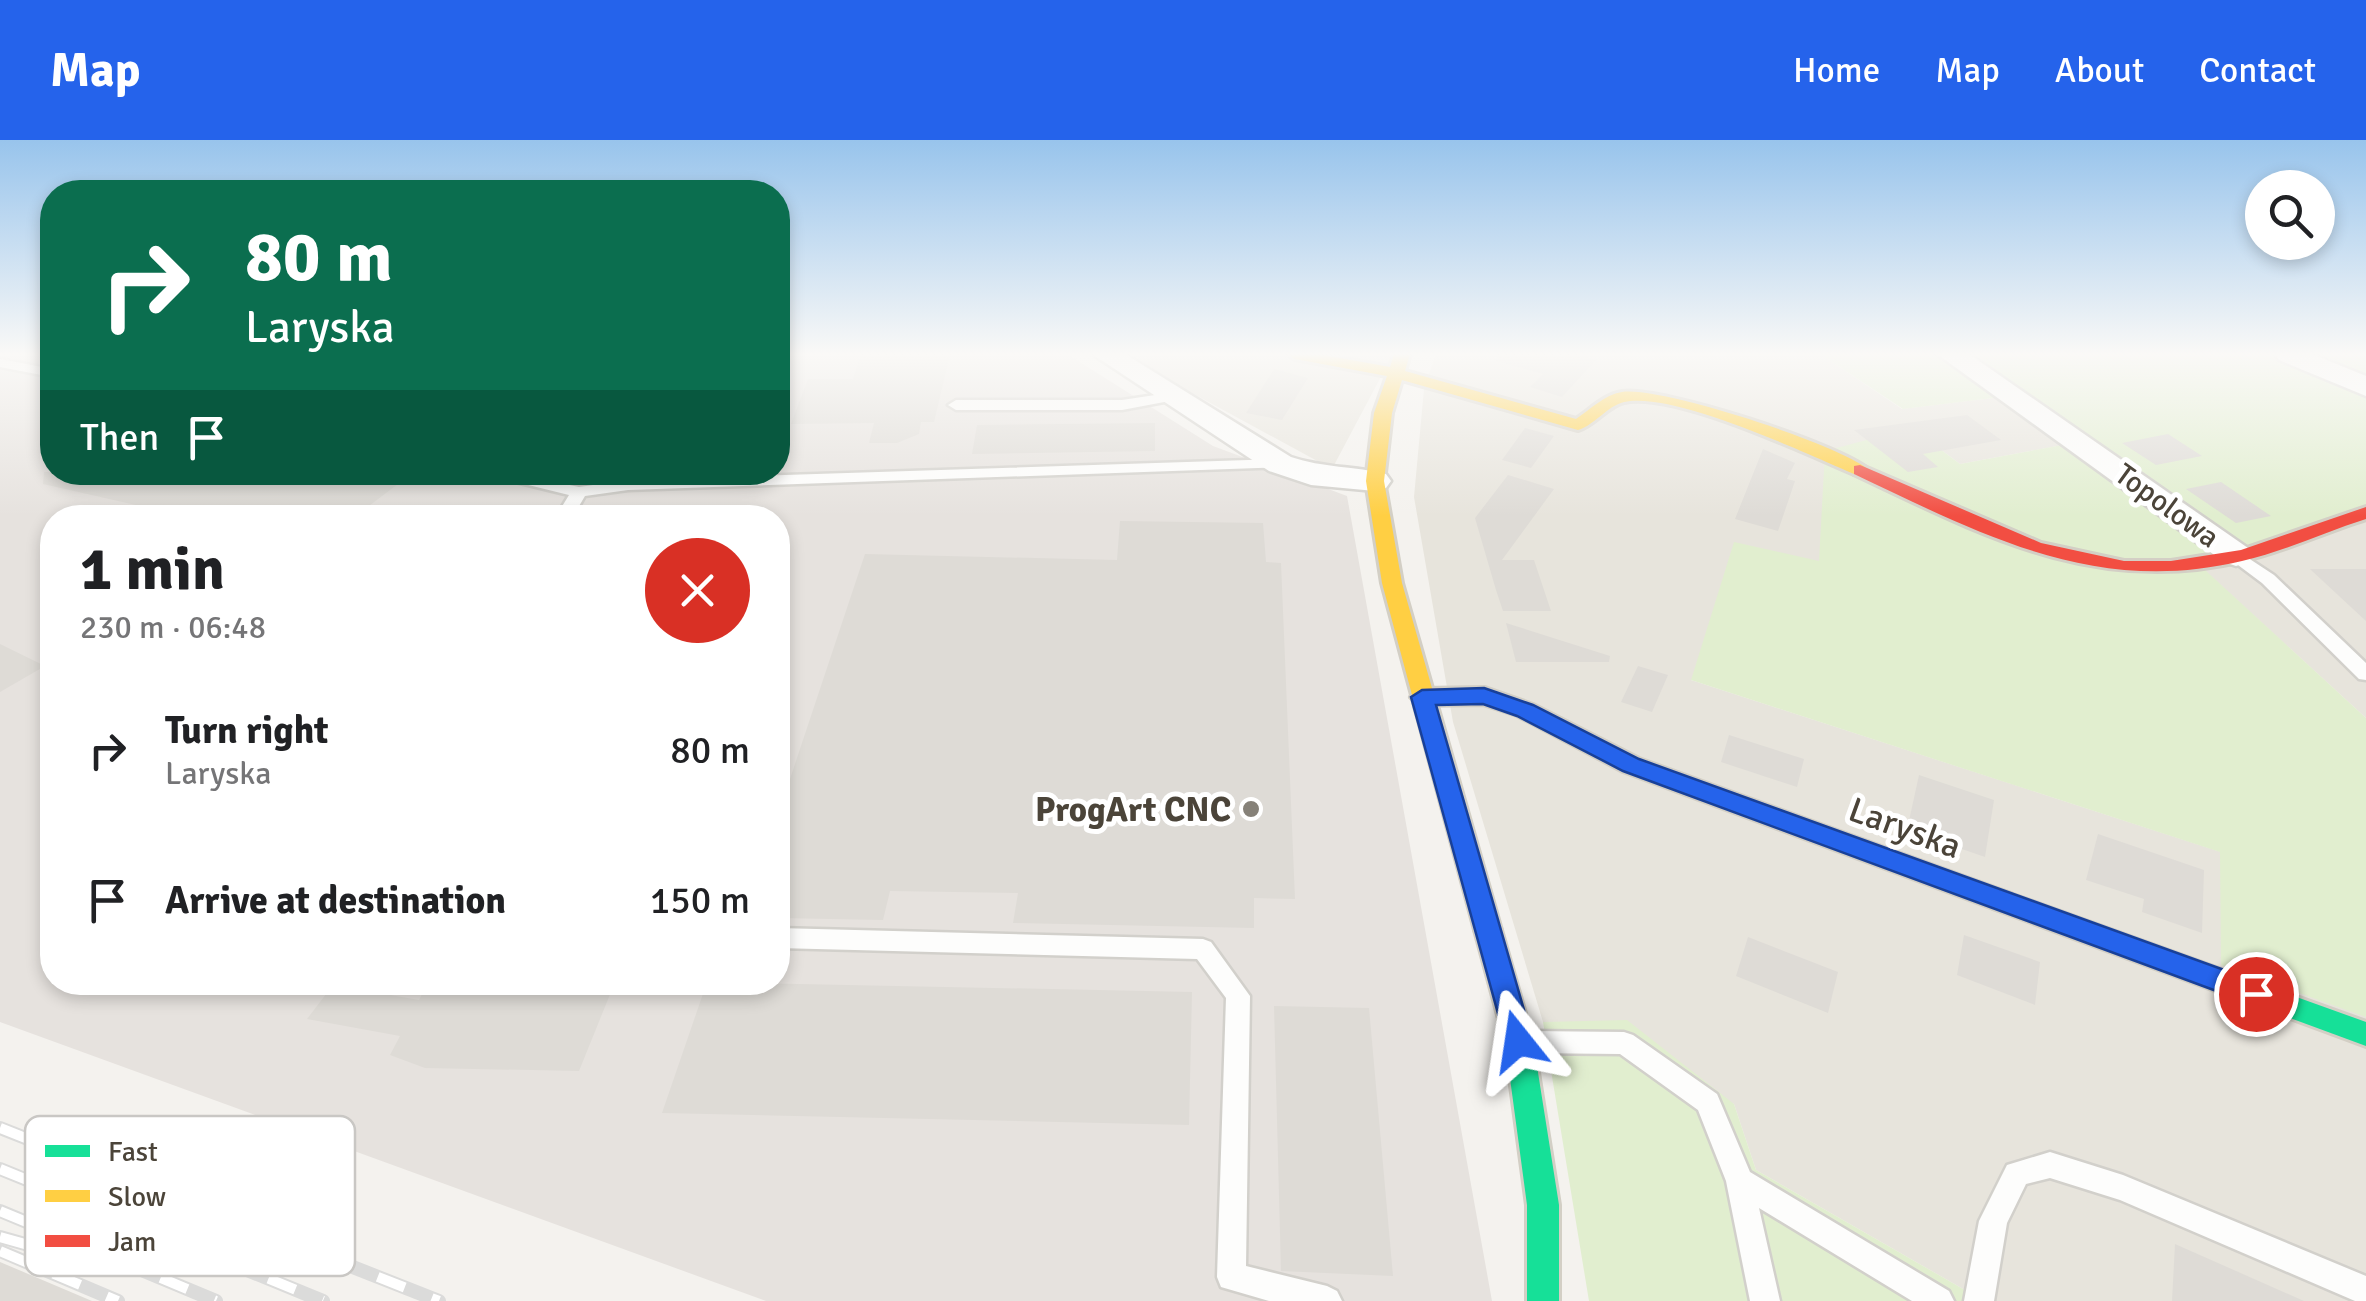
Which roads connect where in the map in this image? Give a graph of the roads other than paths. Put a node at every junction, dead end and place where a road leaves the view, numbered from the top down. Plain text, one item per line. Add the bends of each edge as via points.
1 (1193, 408) edge
2 (1385, 408) edge
3 (1529, 408) edge
4 (1602, 408) edge
5 (1684, 408) edge
6 (2028, 408) edge
7 (1280, 464) junction
8 (790, 480) edge
9 (1375, 481) junction
10 (546, 485) edge
11 (628, 485) edge
12 (579, 492) junction
13 (571, 505) edge
14 (2366, 513) edge
15 (2236, 555) junction
16 (2366, 674) edge
17 (1422, 697) junction
18 (790, 938) edge
19 (2366, 1034) edge
20 (1518, 1041) junction
21 (1740, 1181) junction
22 (2366, 1291) edge
23 (1327, 1301) edge
24 (1542, 1301) edge
25 (1765, 1301) edge
26 (1939, 1301) edge
27 (1979, 1301) edge

1 - 7 street
2 - 9 street
3 - 4 street via 1578,425
5 - 15 street via 1786,437 2020,542 2109,568 2157,572
6 - 15 street, Topolowa
7 - 8 lane
7 - 9 street via 1311,475
9 - 17 street
10 - 12 lane
11 - 12 lane
12 - 13 lane
14 - 15 street, Topolowa
15 - 16 lane, Topolowa
17 - 19 street, Laryska via 1484,696 1631,765
17 - 20 street
18 - 23 lane via 1203,949 1238,996 1231,1277
20 - 21 lane via 1624,1043 1708,1102
20 - 24 street via 1542,1205
21 - 25 lane
21 - 26 lane
22 - 27 lane via 2123,1188 2050,1165 2017,1174 1993,1221

